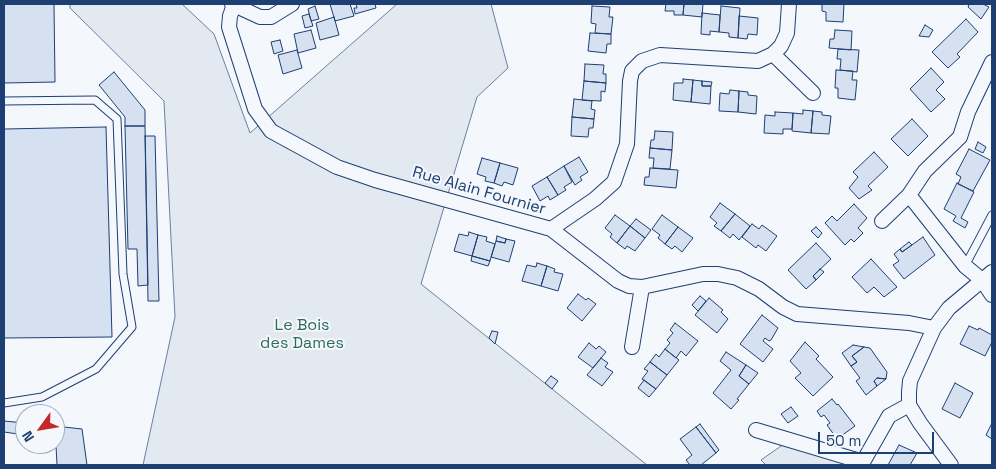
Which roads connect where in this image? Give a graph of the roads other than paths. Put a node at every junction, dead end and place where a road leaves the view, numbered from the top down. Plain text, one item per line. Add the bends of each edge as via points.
1 (292, 4) edge
2 (789, 4) edge
3 (233, 5) edge
4 (773, 54) junction
5 (992, 62) edge
6 (813, 93) dead end
7 (4, 102) edge
8 (909, 195) junction
9 (992, 215) edge
10 (882, 221) dead end
11 (551, 229) junction
12 (964, 266) junction
13 (987, 276) edge
14 (642, 287) junction
15 (992, 295) edge
16 (934, 328) junction
17 (632, 347) dead end
18 (4, 403) edge
19 (909, 405) junction
20 (756, 430) dead end
21 (951, 465) edge

1 - 3 street via 271,17 260,17
2 - 4 street via 788,33
3 - 11 street, Rue Alain Fournier via 229,27 255,109 271,131 336,167
4 - 6 street
4 - 11 street, Rue Alain Fournier via 758,61 660,55 642,61 632,72 627,144 614,182
5 - 8 street via 968,112 960,138 925,171
7 - 18 lane via 96,100 117,119 123,274 132,327 96,369 42,397
8 - 10 street
8 - 12 street
9 - 12 lane
11 - 14 street via 618,281
12 - 13 street
13 - 15 street
13 - 16 street via 948,308
14 - 16 street via 703,274 718,274 737,278 759,289 783,308 797,314
14 - 17 street
16 - 19 street via 910,381
19 - 20 street via 889,416 863,462
19 - 21 street

